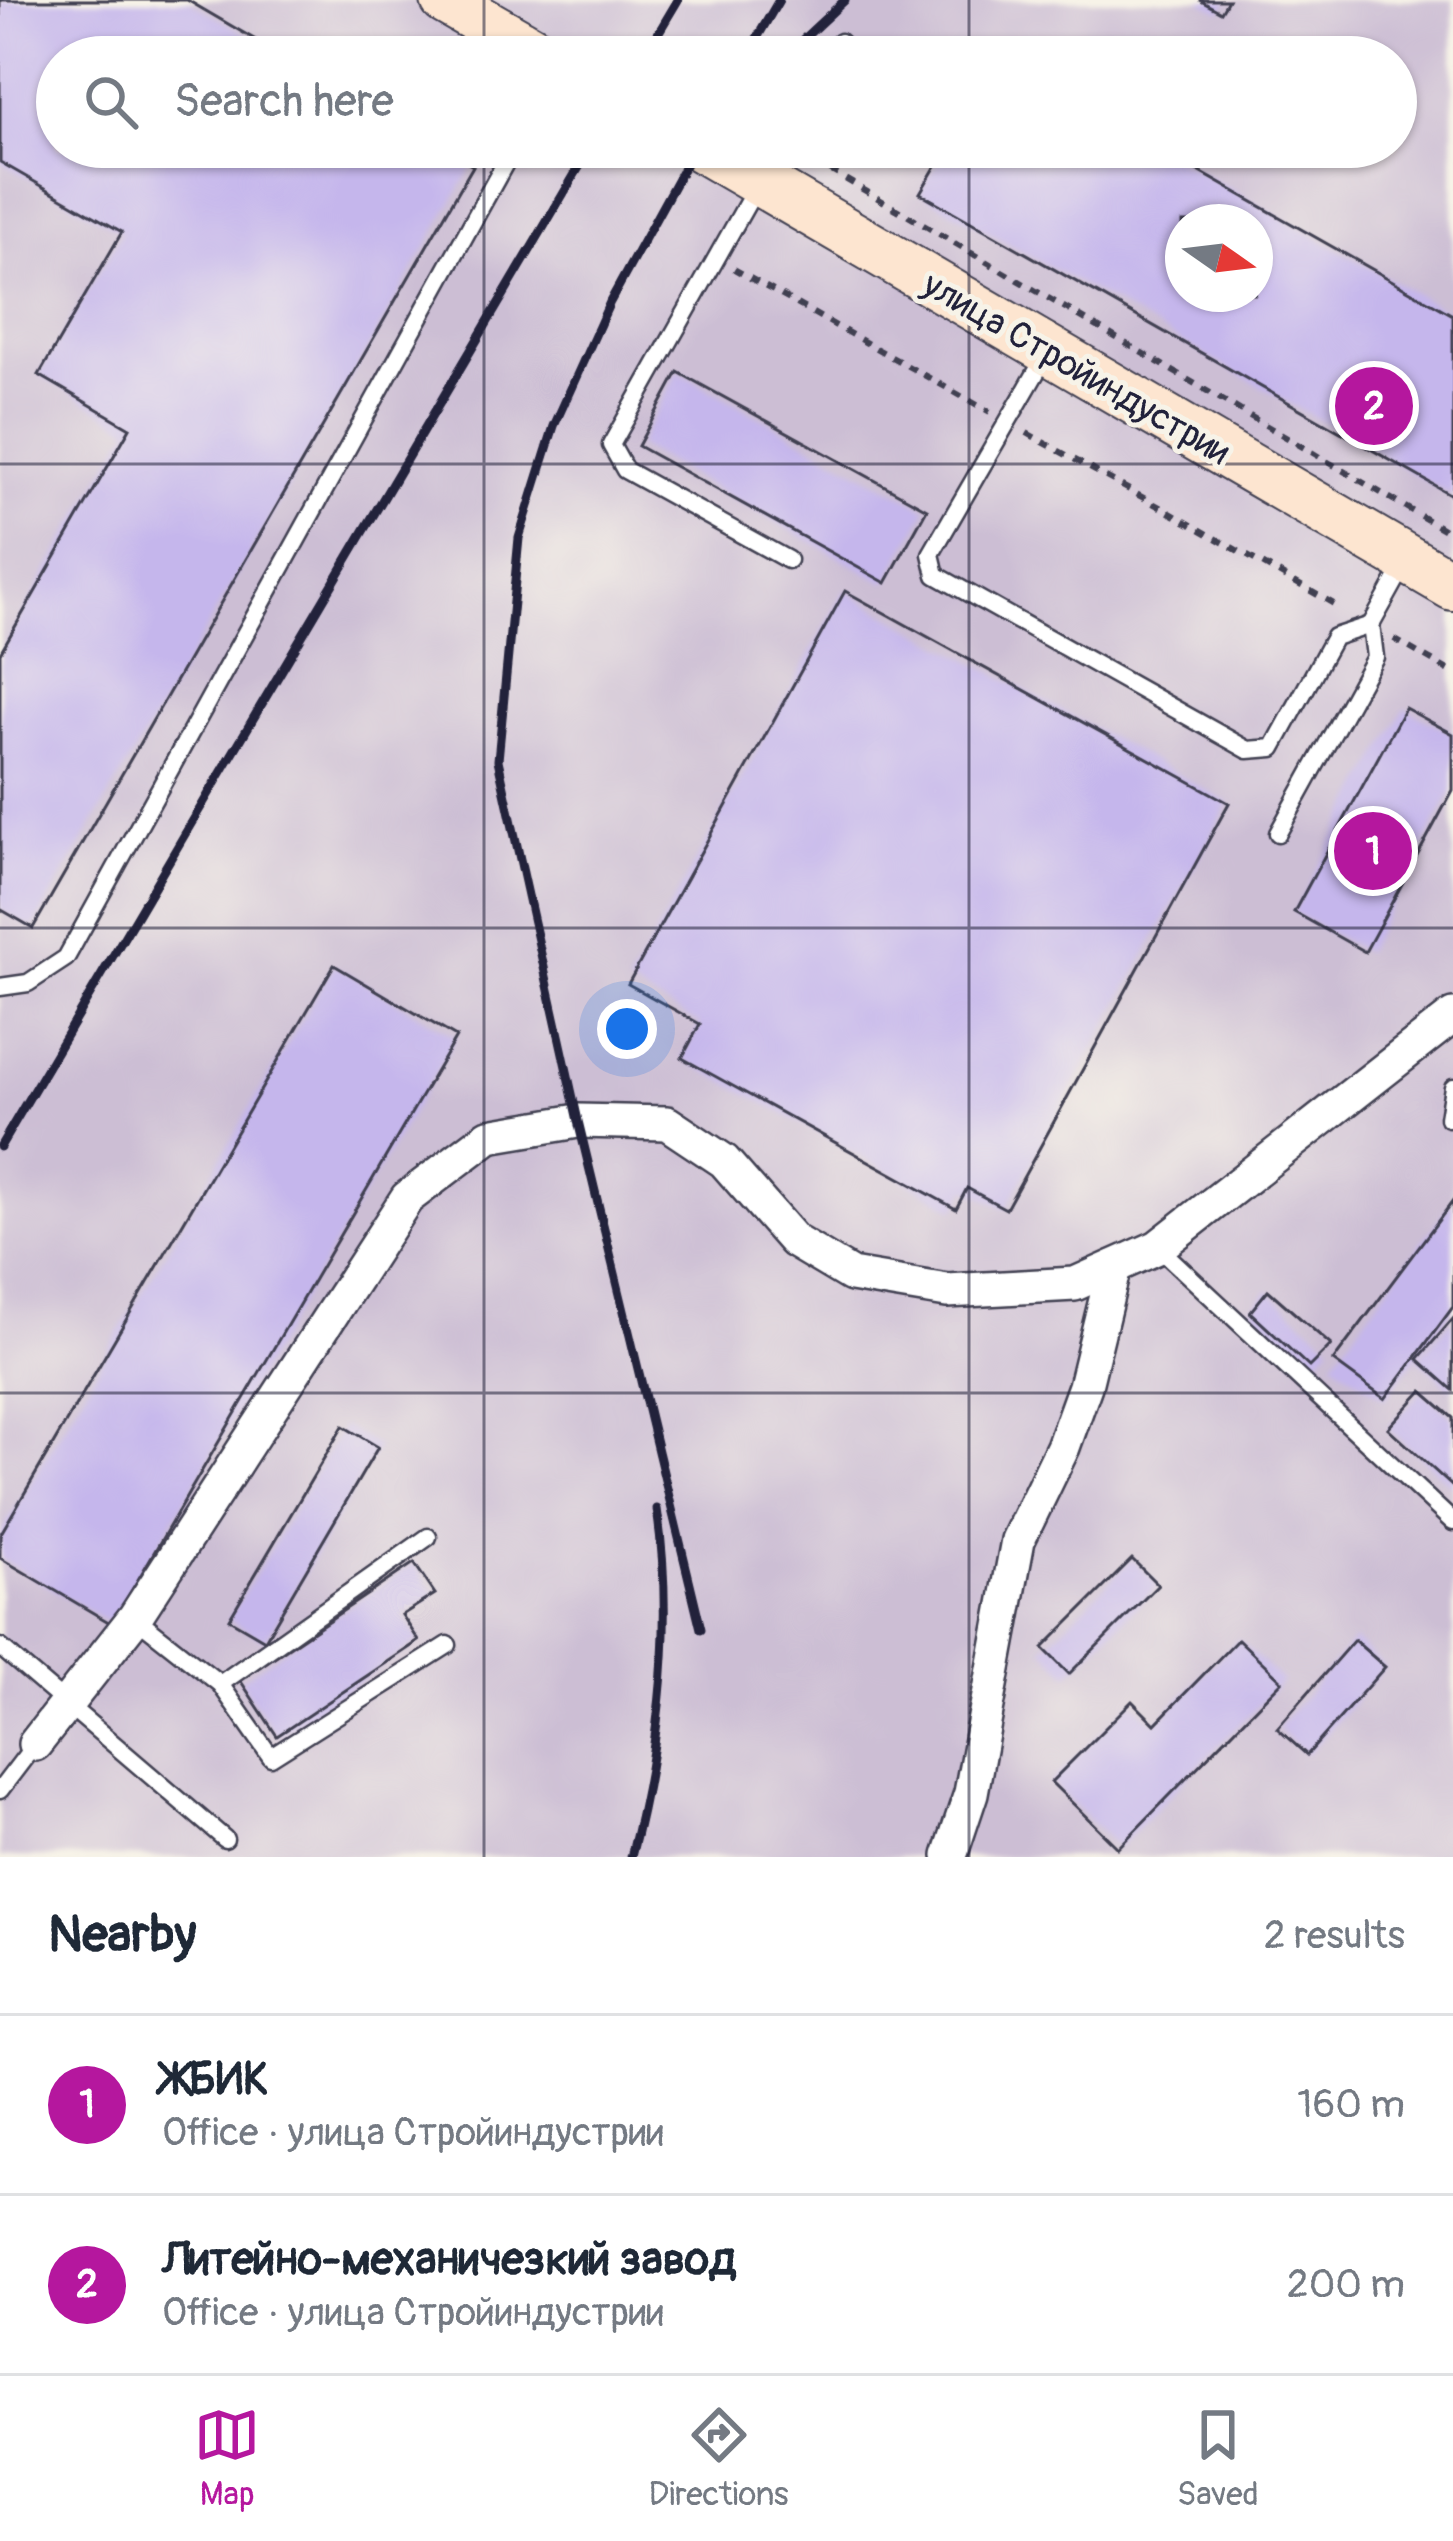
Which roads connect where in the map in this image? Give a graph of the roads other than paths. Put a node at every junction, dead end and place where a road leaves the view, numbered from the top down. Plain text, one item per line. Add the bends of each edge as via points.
1 (446, 0) edge
2 (508, 36) edge
3 (502, 168) edge
4 (770, 168) edge
5 (790, 168) edge
6 (1048, 350) junction
7 (788, 560) dead end
8 (1407, 560) junction
9 (1453, 586) edge
10 (1370, 625) junction
11 (1278, 832) dead end
12 (0, 987) edge
13 (1453, 1016) edge
14 (1453, 1087) edge
15 (1448, 1118) dead end
16 (1158, 1247) junction
17 (1114, 1267) junction
18 (1453, 1522) edge
19 (428, 1537) dead end
20 (135, 1617) junction
21 (448, 1645) dead end
22 (0, 1647) edge
23 (220, 1684) junction
24 (67, 1703) junction
25 (35, 1744) joint
26 (0, 1790) edge
27 (226, 1838) dead end
28 (950, 1856) edge

1 - 2 street
3 - 12 lane via 66,958 28,983
4 - 7 lane via 611,446 625,470
5 - 6 street, улица Стройиндустрии
6 - 8 street, улица Стройиндустрии
6 - 10 lane via 931,554 936,574 1248,750 1273,748 1334,637
8 - 9 street, улица Стройиндустрии
8 - 10 lane
10 - 11 lane via 1375,657
13 - 16 street
14 - 15 lane
16 - 17 street
16 - 18 lane
17 - 20 street via 1075,1284 947,1292 850,1275 794,1241 724,1161 667,1123 578,1121 489,1136 407,1198
17 - 28 street via 1064,1447 1018,1540 971,1792
19 - 23 lane
20 - 23 lane
20 - 24 street
21 - 23 lane via 271,1757
22 - 24 lane
24 - 25 street
24 - 27 lane
25 - 26 lane

